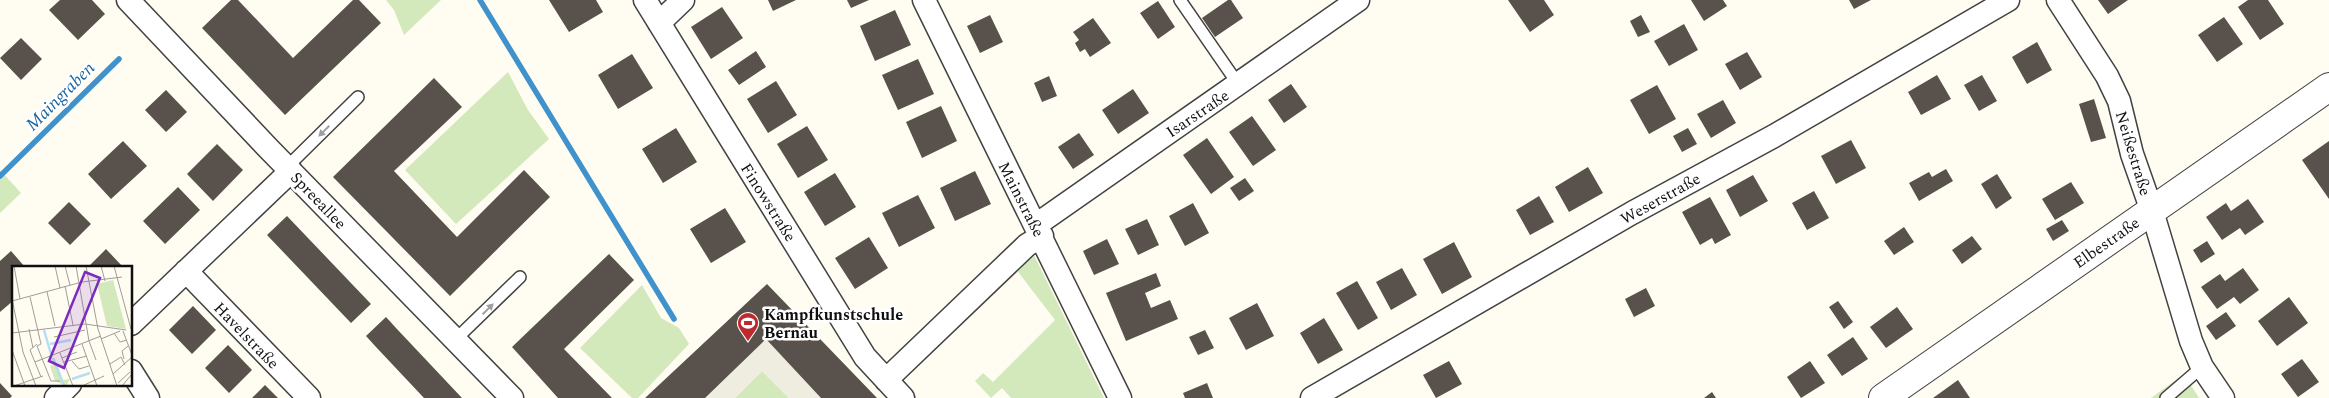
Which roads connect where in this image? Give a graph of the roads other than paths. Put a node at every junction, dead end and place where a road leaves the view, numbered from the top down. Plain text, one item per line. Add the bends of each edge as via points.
1 (128, 0) edge
2 (645, 0) edge
3 (684, 0) edge
4 (924, 0) edge
5 (1180, 0) edge
6 (1358, 0) edge
7 (2008, 0) edge
8 (2058, 0) edge
9 (659, 23) junction
10 (1238, 84) junction
11 (2329, 87) edge
12 (358, 97) dead end
13 (289, 169) junction
14 (2152, 210) junction
15 (1039, 231) junction
16 (186, 272) junction
17 (520, 277) dead end
18 (132, 323) edge
19 (455, 340) junction
20 (2202, 367) junction
21 (132, 373) edge
22 (886, 380) junction
23 (68, 386) edge
24 (56, 398) edge
25 (148, 398) edge
26 (309, 398) edge
27 (512, 398) edge
28 (903, 398) edge
29 (1120, 398) edge
30 (1312, 398) edge
31 (1883, 398) edge
32 (2166, 398) edge
33 (2223, 398) edge

1 - 13 street, Spreeallee
2 - 9 street, Finowstraße
3 - 9 street
4 - 15 street, Mainstraße
5 - 10 lane
6 - 10 street, Isarstraße
7 - 30 street, Weserstraße
8 - 14 street, Neißestraße via 2107,76 2119,101 2132,154
9 - 22 street, Finowstraße via 865,356
10 - 15 street, Isarstraße
11 - 14 street, Elbestraße
12 -> 13 lane
13 - 16 street
13 - 19 street, Spreeallee
14 - 20 street, Neißestraße via 2191,341
14 - 31 street, Elbestraße
15 - 22 street, Isarstraße
15 - 29 street, Mainstraße
16 - 18 street
16 - 26 street, Havelstraße
19 -> 17 lane
19 - 27 street, Spreeallee
20 - 32 lane
20 - 33 street, Neißestraße
21 - 25 street
22 - 28 street, Finowstraße
23 - 24 street

